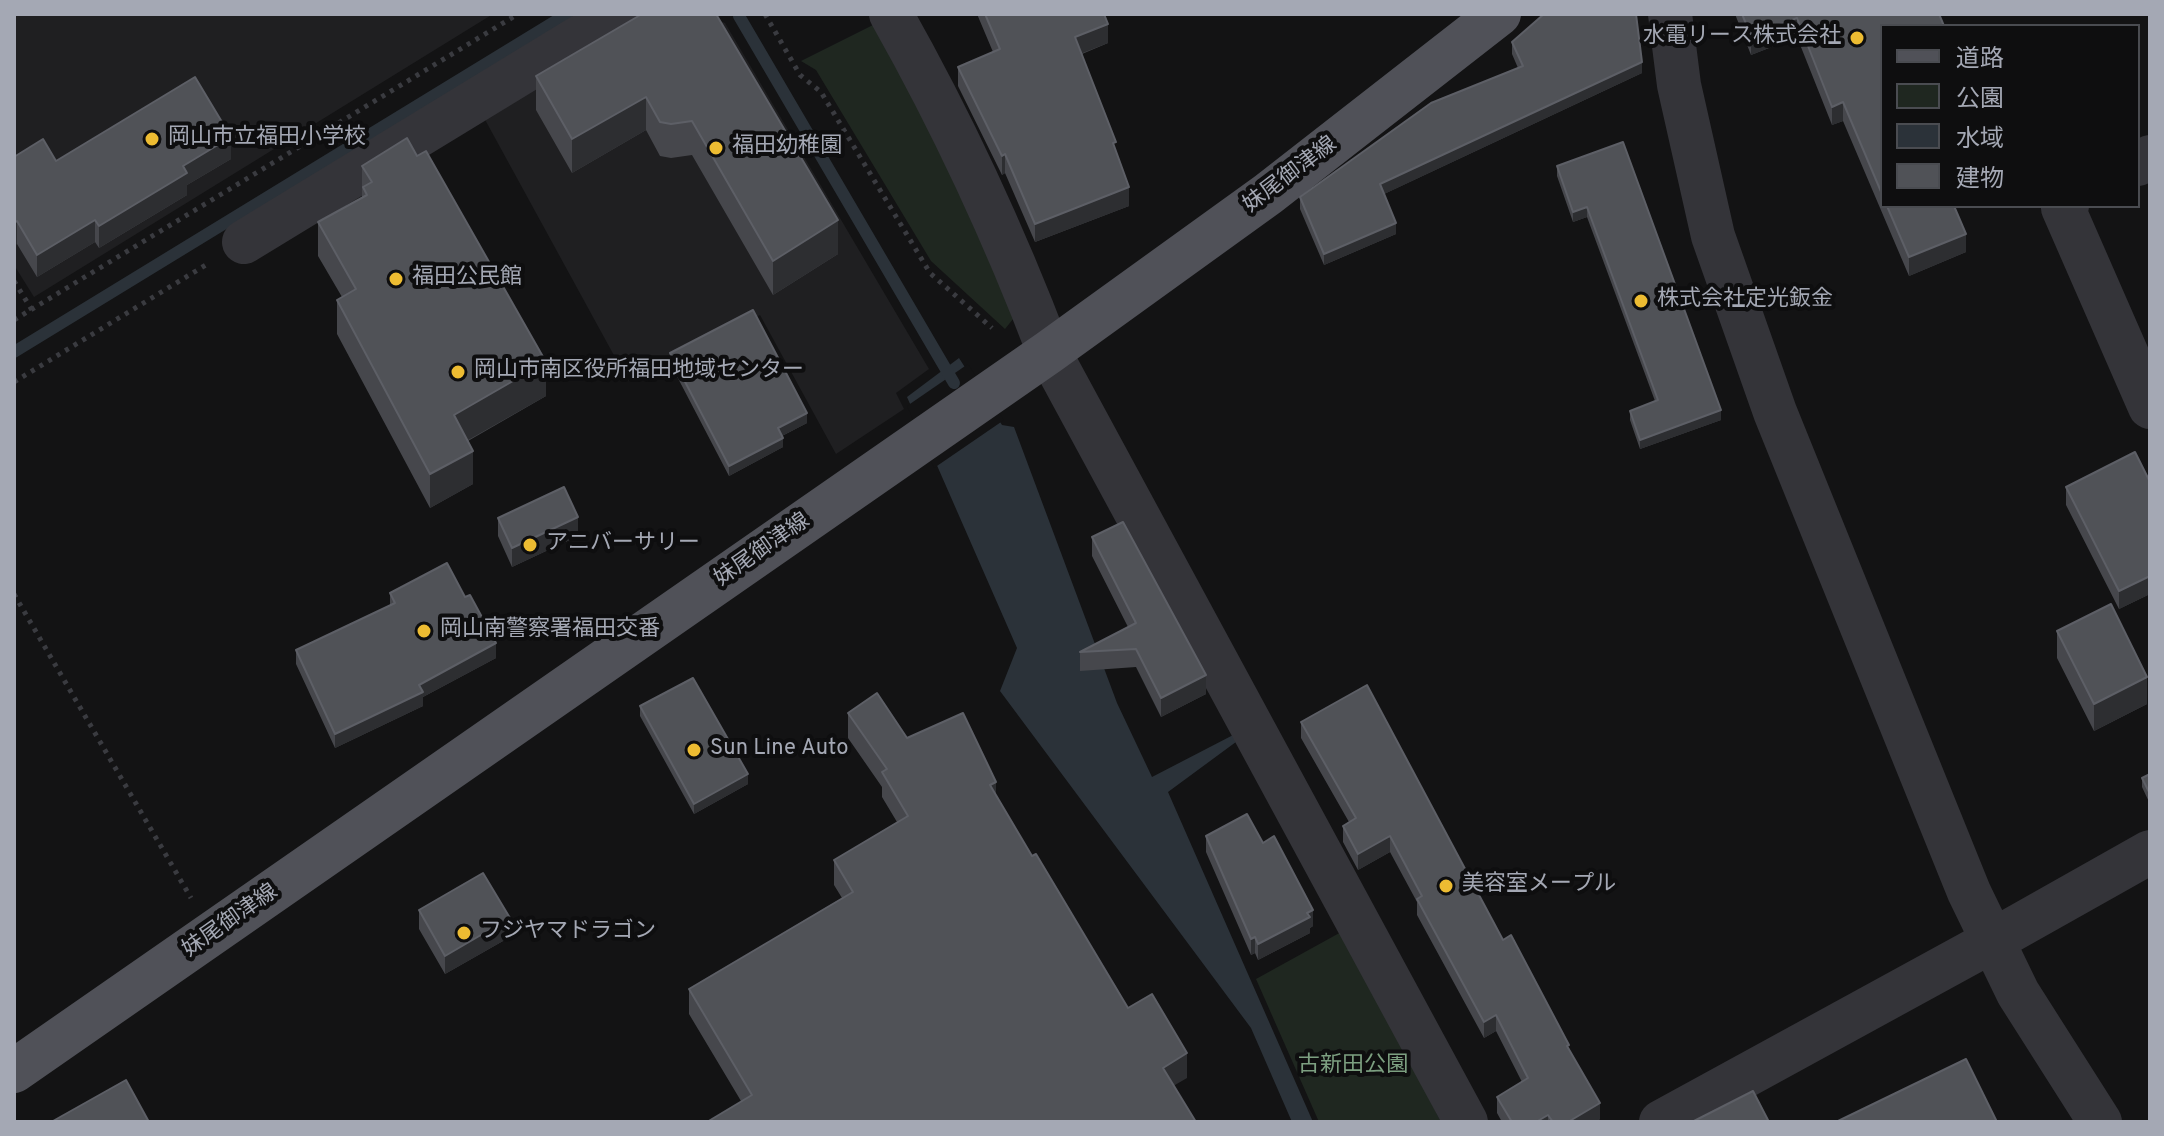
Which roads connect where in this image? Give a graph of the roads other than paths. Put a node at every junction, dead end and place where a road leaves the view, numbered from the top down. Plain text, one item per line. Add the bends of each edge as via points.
1 (618, 14) edge
2 (891, 14) edge
3 (1499, 14) edge
4 (1670, 14) edge
5 (2063, 208) edge
6 (244, 242) road end
7 (1049, 352) junction
8 (2150, 407) edge
9 (2150, 852) edge
10 (1992, 941) junction
11 (14, 1071) edge
12 (1466, 1122) edge
13 (1661, 1122) edge
14 (2100, 1122) edge

1 - 6 street
2 - 7 street via 935,92 1027,291
3 - 7 main road, 妹尾御津線 via 1268,194
4 - 10 street via 1679,85 1713,236 1775,412
5 - 8 street
7 - 11 main road, 妹尾御津線
7 - 12 street
9 - 10 street
10 - 13 street
10 - 14 street via 2018,993

